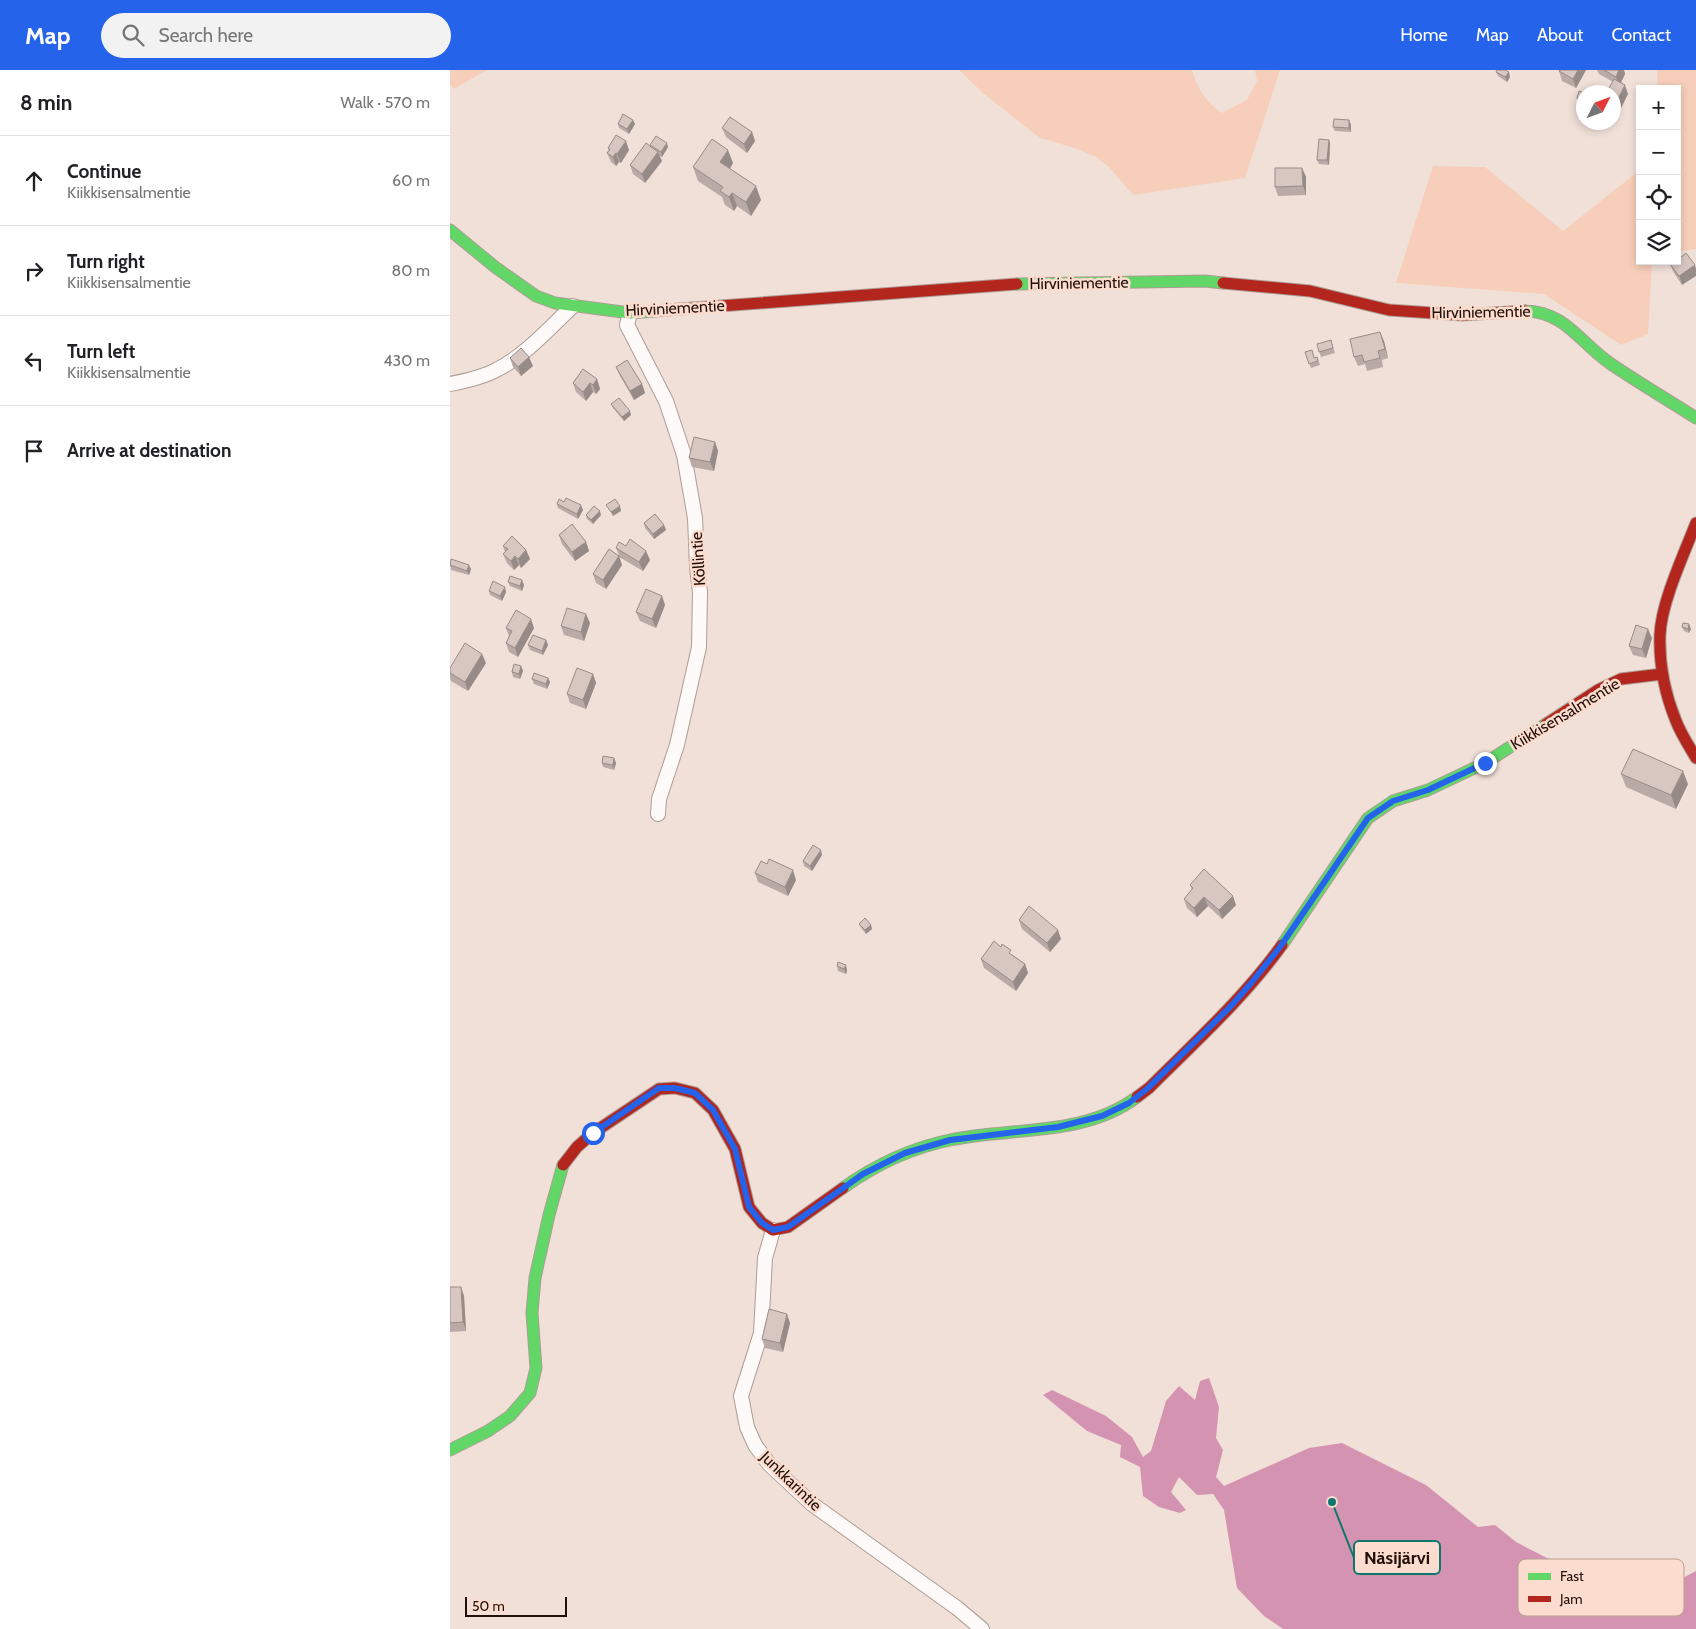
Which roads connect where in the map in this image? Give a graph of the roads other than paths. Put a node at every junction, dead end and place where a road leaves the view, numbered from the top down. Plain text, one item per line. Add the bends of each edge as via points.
1 (450, 230) edge
2 (573, 306) junction
3 (630, 313) junction
4 (450, 384) edge
5 (1696, 418) edge
6 (1696, 523) edge
7 (1662, 674) junction
8 (1696, 758) edge
9 (658, 814) dead end
10 (773, 1230) junction
11 (450, 1450) edge
12 (982, 1629) edge

1 - 2 street, Hirviniementie via 495,268 536,296
2 - 3 street, Hirviniementie
2 - 4 street via 504,365
3 - 5 street, Hirviniementie via 1004,284 1205,281 1310,291 1389,310 1462,315 1539,311 1570,327 1609,363
3 - 9 street, Köllintie via 627,325 666,401 684,456 695,518 700,592 698,655 677,745 659,799
6 - 7 street via 1667,600 1660,634
7 - 8 street via 1676,722
7 - 10 street, Kiikkisensalmentie via 1621,678 1485,763 1428,790 1393,801 1368,818 1280,947 1252,982 1148,1088 1129,1103 1102,1116 1058,1127 950,1140 905,1153 863,1174 788,1227
10 - 11 street via 762,1223 749,1207 735,1149 713,1110 695,1093 675,1088 659,1088 642,1099 593,1133 562,1167 535,1278 532,1312 536,1368 530,1393 510,1416
10 - 12 street, Junkkarintie via 765,1258 761,1333 741,1396 747,1427 755,1445 769,1464 812,1504

